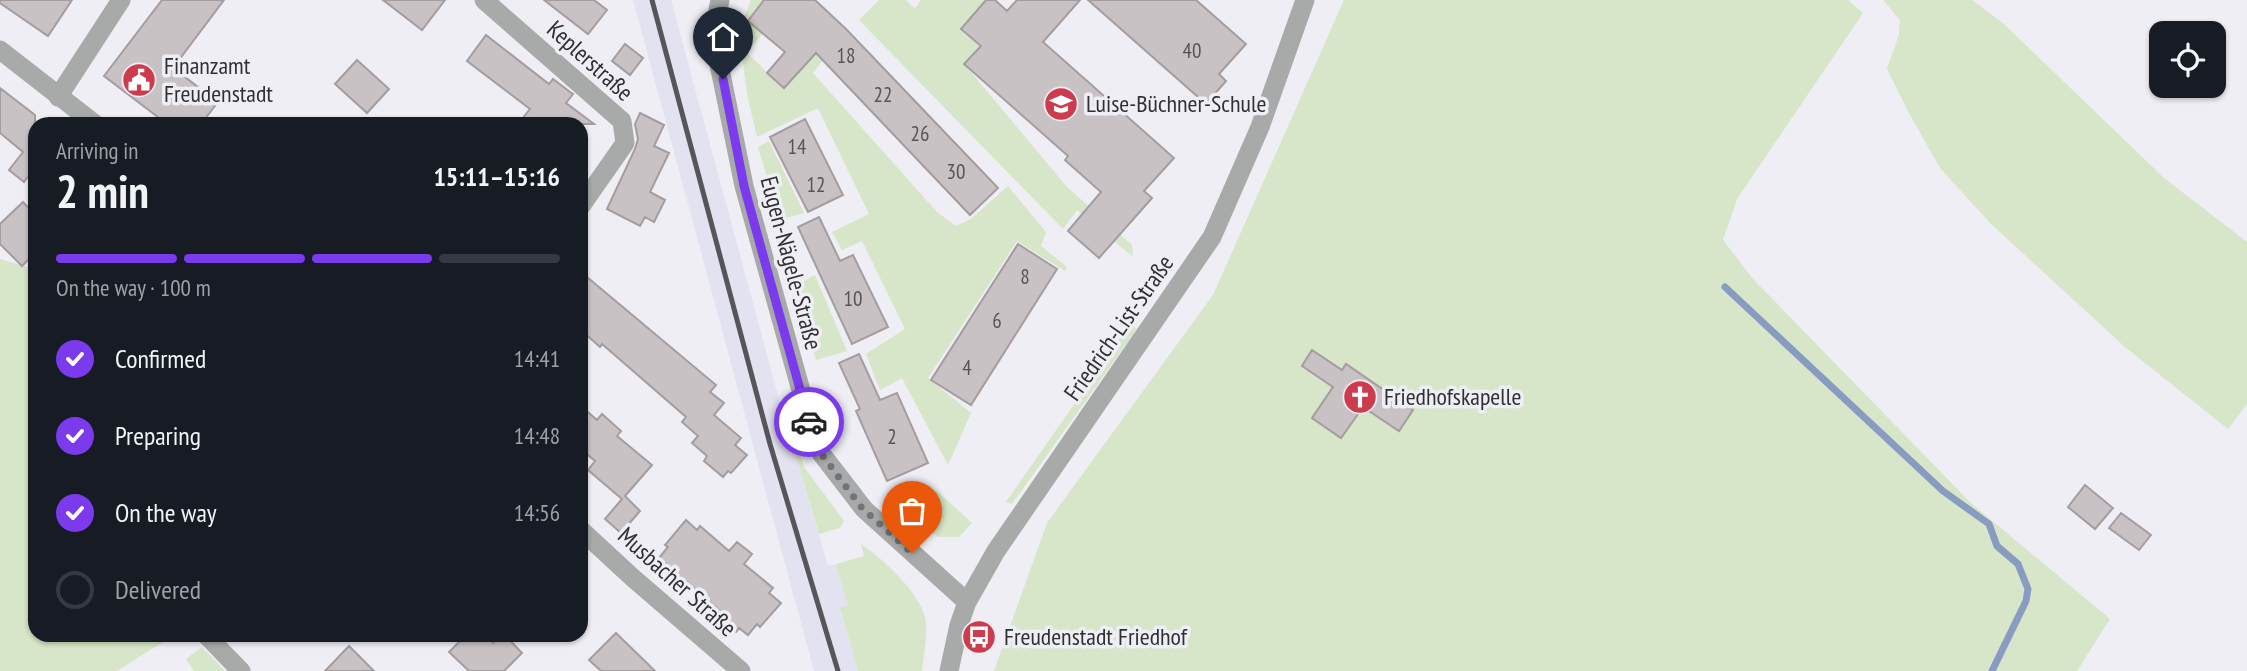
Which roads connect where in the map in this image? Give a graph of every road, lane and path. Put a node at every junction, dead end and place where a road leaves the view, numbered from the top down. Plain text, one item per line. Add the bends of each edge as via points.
1 (121, 0) edge
2 (484, 0) edge
3 (720, 0) edge
4 (1305, 0) edge
5 (0, 50) edge
6 (58, 97) junction
7 (85, 117) edge
8 (588, 196) edge
9 (588, 536) edge
10 (967, 602) junction
11 (213, 642) edge
12 (241, 671) edge
13 (741, 671) edge
14 (949, 671) edge

1 - 6 street
2 - 8 street, Keplerstraße via 622,121 625,143
3 - 10 street, Eugen-Nägele-Straße via 713,35 744,186 817,448 864,509
4 - 10 street, Friedrich-List-Straße via 1260,127 1212,237 996,551
5 - 6 street
6 - 7 street
9 - 13 street, Musbacher Straße
10 - 14 street, Friedrich-List-Straße
11 - 12 street

